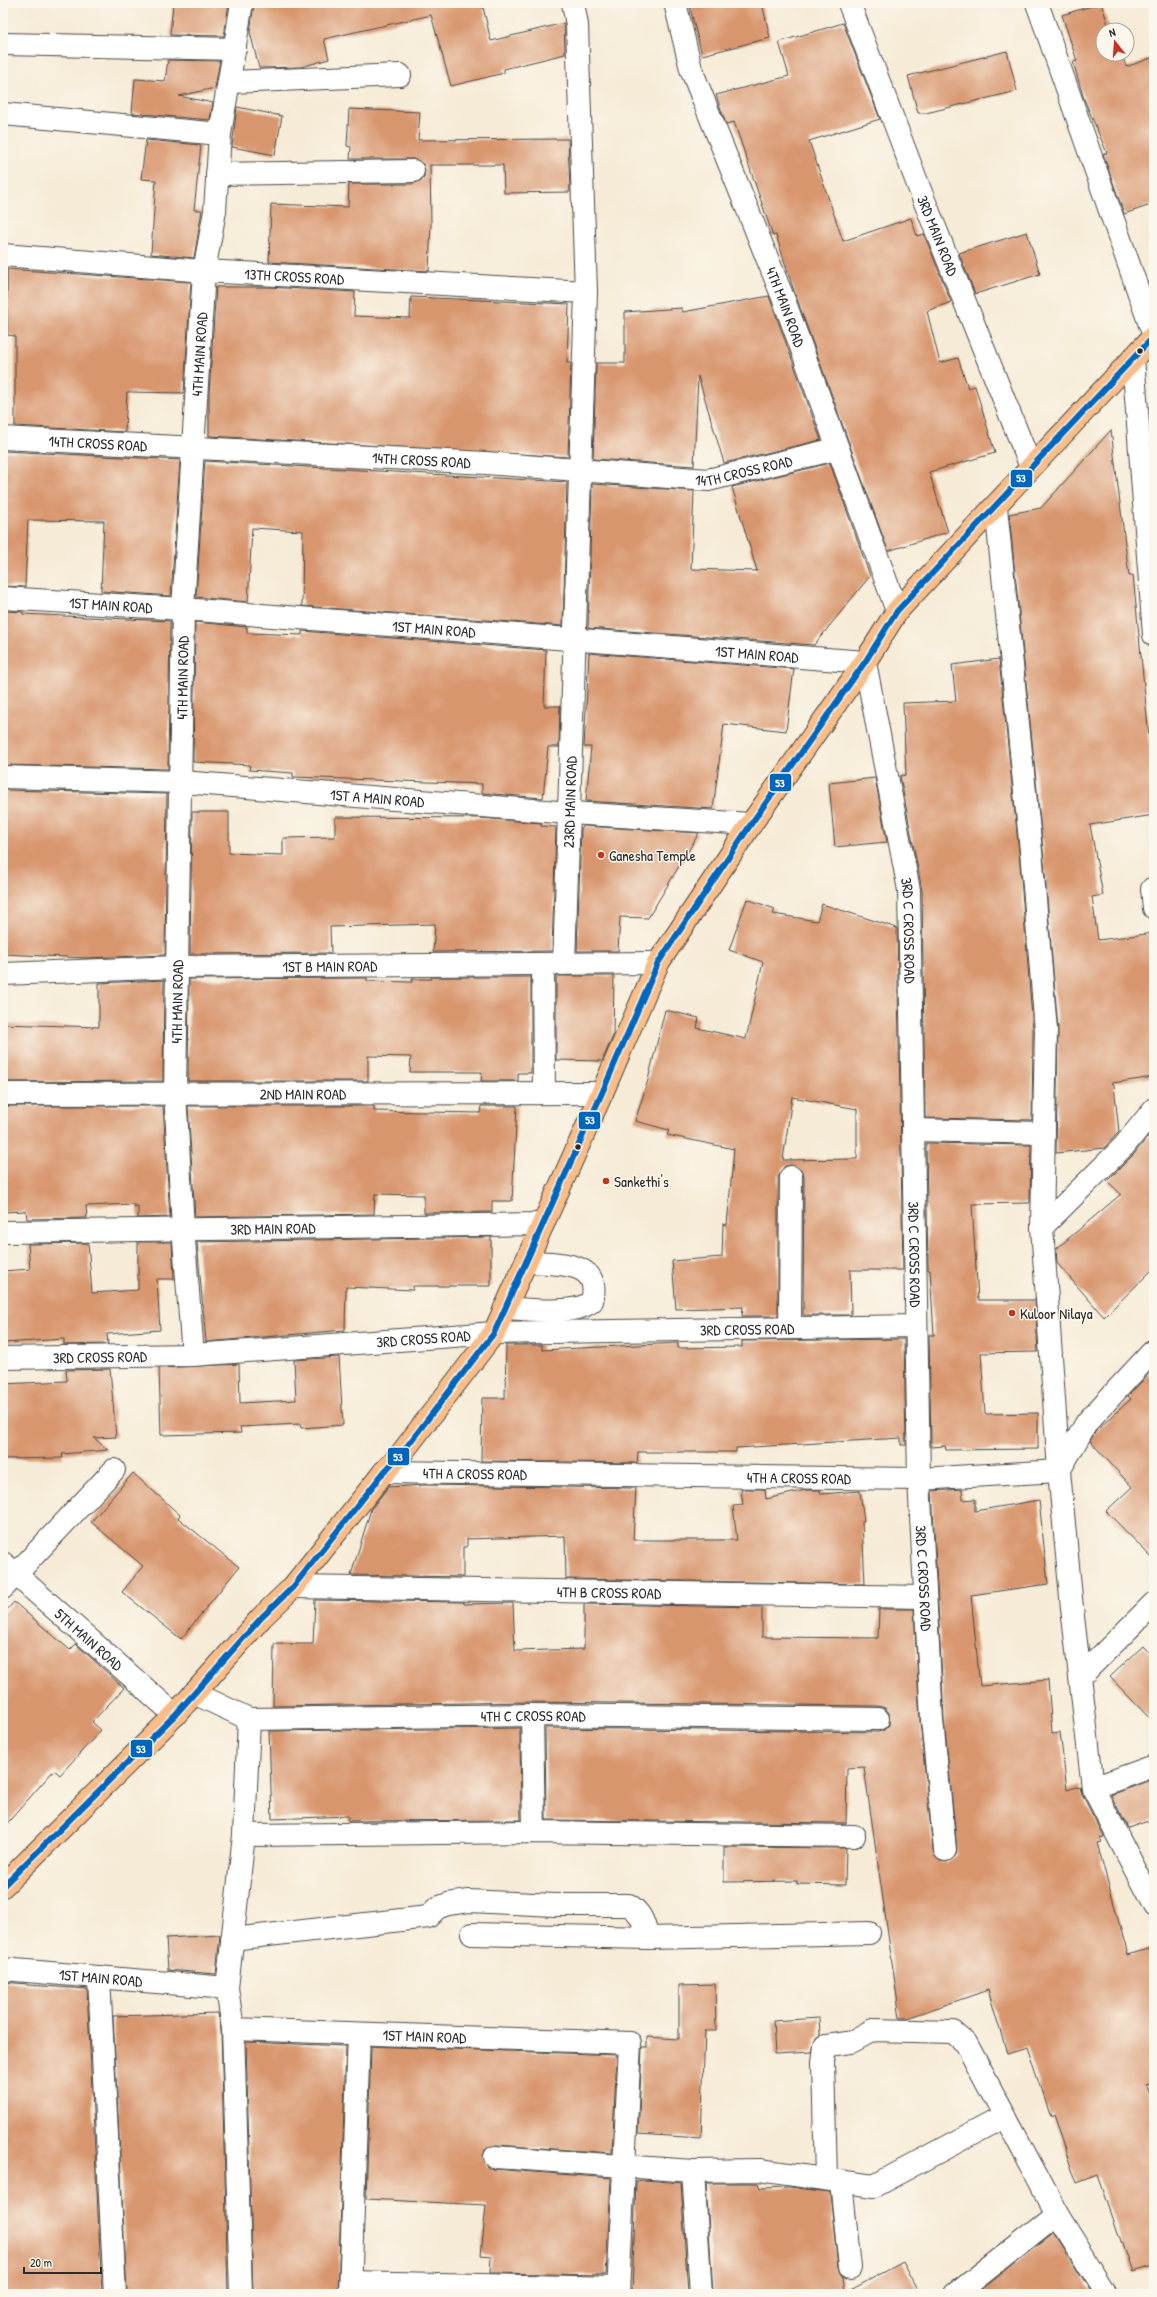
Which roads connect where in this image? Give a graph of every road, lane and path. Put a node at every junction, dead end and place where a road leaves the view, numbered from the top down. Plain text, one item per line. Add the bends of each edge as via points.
1 (242, 3) edge
2 (573, 3) edge
3 (675, 3) edge
4 (849, 3) edge
5 (1037, 3) edge
6 (3, 44) edge
7 (235, 50) junction
8 (400, 75) dead end
9 (229, 82) junction
10 (3, 114) edge
11 (220, 134) junction
12 (413, 171) dead end
13 (217, 174) junction
14 (3, 255) edge
15 (204, 271) junction
16 (586, 292) junction
17 (1154, 336) edge
18 (1133, 358) junction
19 (3, 438) edge
20 (194, 446) junction
21 (836, 449) junction
22 (1031, 466) junction
23 (580, 471) junction
24 (996, 507) junction
25 (3, 598) edge
26 (183, 609) junction
27 (897, 611) junction
28 (1154, 635) edge
29 (575, 640) junction
30 (865, 662) junction
31 (3, 776) edge
32 (182, 782) junction
33 (570, 813) junction
34 (751, 824) junction
35 (658, 963) junction
36 (543, 964) junction
37 (564, 964) junction
38 (177, 967) junction
39 (3, 974) edge
40 (175, 1093) junction
41 (544, 1093) junction
42 (602, 1093) junction
43 (3, 1094) edge
44 (1154, 1109) edge
45 (913, 1130) junction
46 (1044, 1133) junction
47 (791, 1177) dead end
48 (543, 1224) junction
49 (1042, 1227) junction
50 (182, 1228) junction
51 (3, 1232) edge
52 (526, 1262) junction
53 (505, 1308) junction
54 (916, 1326) junction
55 (790, 1328) junction
56 (494, 1333) junction
57 (1154, 1350) edge
58 (193, 1355) junction
59 (3, 1358) edge
60 (114, 1470) dead end
61 (1059, 1471) junction
62 (384, 1472) junction
63 (919, 1479) junction
64 (8, 1575) edge
65 (293, 1587) junction
66 (924, 1597) junction
67 (1154, 1603) edge
68 (1080, 1677) junction
69 (194, 1693) junction
70 (532, 1714) junction
71 (175, 1715) junction
72 (249, 1719) junction
73 (878, 1719) dead end
74 (1154, 1766) edge
75 (1093, 1788) junction
76 (534, 1832) junction
77 (244, 1835) junction
78 (854, 1836) dead end
79 (944, 1850) dead end
80 (3, 1886) edge
81 (1154, 1906) edge
82 (869, 1933) dead end
83 (472, 1934) dead end
84 (648, 1938) junction
85 (232, 1939) junction
86 (3, 1969) edge
87 (99, 1977) junction
88 (227, 1988) junction
89 (233, 2029) junction
90 (359, 2034) junction
91 (1005, 2116) junction
92 (495, 2157) dead end
93 (624, 2165) junction
94 (693, 2171) junction
95 (833, 2180) junction
96 (1056, 2214) junction
97 (850, 2268) dead end
98 (351, 2288) edge
99 (618, 2291) edge
100 (115, 2294) edge
101 (241, 2294) edge
102 (701, 2294) edge
103 (956, 2294) edge
104 (1107, 2294) edge

1 - 7 street, 4TH MAIN ROAD
2 - 16 street, 23RD MAIN ROAD via 577,25
3 - 21 street, 4TH MAIN ROAD via 691,69 784,300
4 - 22 street, 3RD MAIN ROAD via 920,190
5 - 17 street
6 - 7 street
7 - 9 street, 4TH MAIN ROAD
8 - 9 street
9 - 11 street, 4TH MAIN ROAD
10 - 11 street
11 - 13 street, 4TH MAIN ROAD
12 - 13 street
13 - 15 street, 4TH MAIN ROAD
14 - 15 street, 13TH CROSS ROAD
15 - 16 street, 13TH CROSS ROAD
15 - 20 street, 4TH MAIN ROAD
16 - 23 street, 23RD MAIN ROAD
17 - 18 main road
18 - 22 main road
18 - 28 street
19 - 20 street, 14TH CROSS ROAD
20 - 23 street, 14TH CROSS ROAD
20 - 26 street, 4TH MAIN ROAD
21 - 23 street, 14TH CROSS ROAD via 708,480
21 - 27 street, 4TH MAIN ROAD
22 - 24 main road
23 - 29 street, 23RD MAIN ROAD
24 - 27 main road
24 - 46 street via 1046,1030
25 - 26 street, 1ST MAIN ROAD
26 - 29 street, 1ST MAIN ROAD
26 - 32 street, 4TH MAIN ROAD
27 - 30 main road
29 - 30 street, 1ST MAIN ROAD
29 - 33 street, 23RD MAIN ROAD
30 - 34 main road
30 - 45 street, 3RD C CROSS ROAD via 909,890
31 - 32 street, 1ST A MAIN ROAD
32 - 33 street, 1ST A MAIN ROAD
32 - 38 street, 4TH MAIN ROAD
33 - 34 street, 1ST A MAIN ROAD
33 - 37 street, 23RD MAIN ROAD
34 - 35 main road
35 - 37 street, 1ST B MAIN ROAD
35 - 42 main road
36 - 37 street, 1ST B MAIN ROAD
36 - 38 street, 1ST B MAIN ROAD
36 - 41 street
38 - 39 street, 1ST B MAIN ROAD
38 - 40 street, 4TH MAIN ROAD
40 - 41 street, 2ND MAIN ROAD
40 - 43 street, 2ND MAIN ROAD
40 - 50 street, 4TH MAIN ROAD
41 - 42 street, 2ND MAIN ROAD
42 - 48 main road
44 - 49 street via 1124,1146
45 - 46 street
45 - 54 street, 3RD C CROSS ROAD
46 - 49 street
47 - 55 street
48 - 50 street, 3RD MAIN ROAD
48 - 52 main road
49 - 61 street
50 - 51 street, 3RD MAIN ROAD
50 - 58 street, 4TH MAIN ROAD
52 - 53 main road
52 - 53 street via 572,1265 580,1269 592,1280 592,1301 586,1307 568,1310
53 - 56 main road
54 - 55 street, 3RD CROSS ROAD
54 - 63 street, 3RD C CROSS ROAD
55 - 56 street, 3RD CROSS ROAD
56 - 58 street, 3RD CROSS ROAD
56 - 62 main road via 401,1454
57 - 61 street via 1087,1422
58 - 59 street, 3RD CROSS ROAD
60 - 64 street
61 - 63 street, 4TH A CROSS ROAD
61 - 68 street
62 - 63 street, 4TH A CROSS ROAD
62 - 65 main road
63 - 66 street, 3RD C CROSS ROAD
64 - 71 street, 5TH MAIN ROAD
65 - 66 street, 4TH B CROSS ROAD
65 - 69 main road via 262,1617
66 - 79 street, 3RD C CROSS ROAD
67 - 68 street
68 - 75 street
69 - 71 main road
69 - 72 street, 4TH C CROSS ROAD
70 - 72 street, 4TH C CROSS ROAD
70 - 73 street, 4TH C CROSS ROAD
70 - 76 street
71 - 80 main road
72 - 77 street
74 - 75 street
75 - 81 street
76 - 77 street
76 - 78 street
77 - 85 street
82 - 84 street
83 - 84 street
84 - 85 street via 642,1917 629,1905 469,1901 437,1908 428,1917
85 - 88 street
86 - 87 street, 1ST MAIN ROAD
87 - 88 street, 1ST MAIN ROAD
87 - 100 street
88 - 89 street
89 - 90 street, 1ST MAIN ROAD
89 - 101 street
90 - 93 street, 1ST MAIN ROAD via 630,2043
90 - 98 street
91 - 95 street via 874,2186
91 - 95 street via 966,2043 953,2032 873,2030 851,2042 825,2046 822,2062
91 - 96 street
92 - 93 street
93 - 94 street
93 - 99 street, 1ST MAIN ROAD
94 - 95 street via 759,2170
94 - 102 street
95 - 97 street
96 - 103 street
96 - 104 street
98 - 99 street

